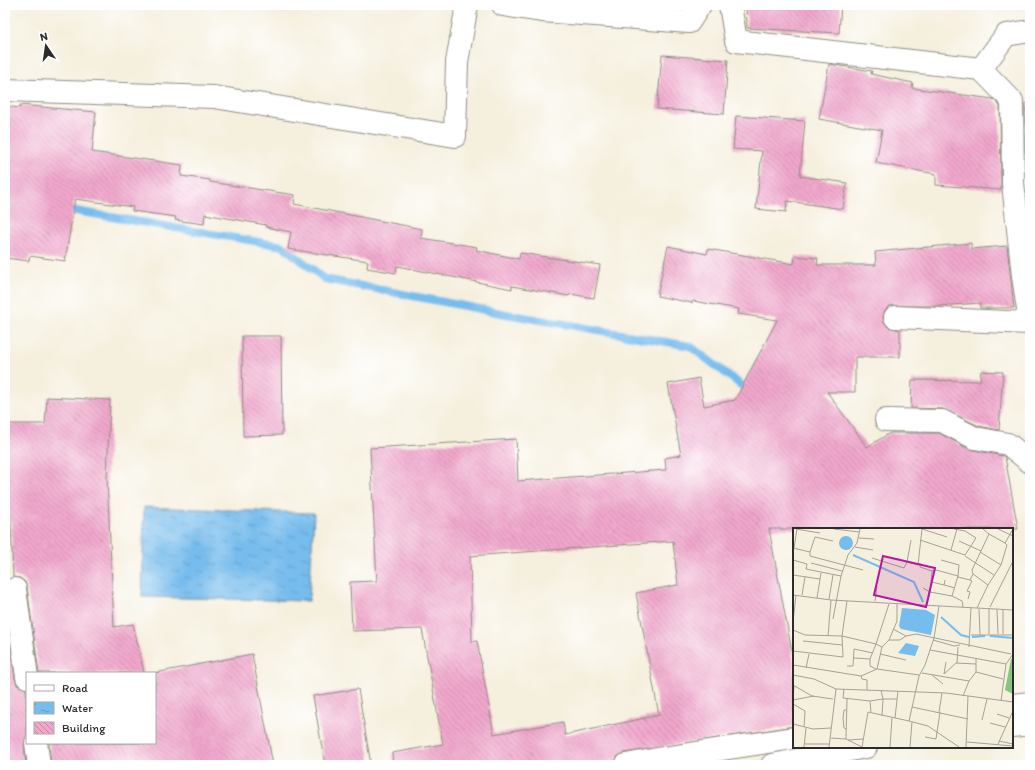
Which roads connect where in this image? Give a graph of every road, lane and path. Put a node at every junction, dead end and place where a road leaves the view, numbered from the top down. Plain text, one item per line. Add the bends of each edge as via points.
1 (467, 5) edge
2 (503, 5) edge
3 (700, 5) edge
4 (730, 5) edge
5 (1030, 31) edge
6 (981, 69) junction
7 (5, 90) edge
8 (1026, 276) edge
9 (895, 317) dead end
10 (1030, 323) edge
11 (886, 420) dead end
12 (1030, 462) edge
13 (15, 590) dead end
14 (26, 672) edge
15 (1030, 703) edge
16 (1013, 705) edge
17 (1030, 724) edge
18 (1013, 726) edge
19 (793, 738) edge
20 (36, 744) edge
21 (861, 748) edge
22 (39, 765) edge
23 (626, 765) edge
24 (772, 765) edge

1 - 7 main road via 457,62 455,136 214,97
2 - 3 main road via 542,11 689,22
4 - 6 main road via 736,41
5 - 6 main road via 1006,35
6 - 8 main road via 1012,101 1013,182
8 - 10 main road
9 - 10 main road
11 - 12 main road via 942,421 975,438 1008,444
13 - 14 main road
15 - 16 main road
17 - 18 main road
19 - 23 main road
20 - 22 main road
21 - 24 main road

